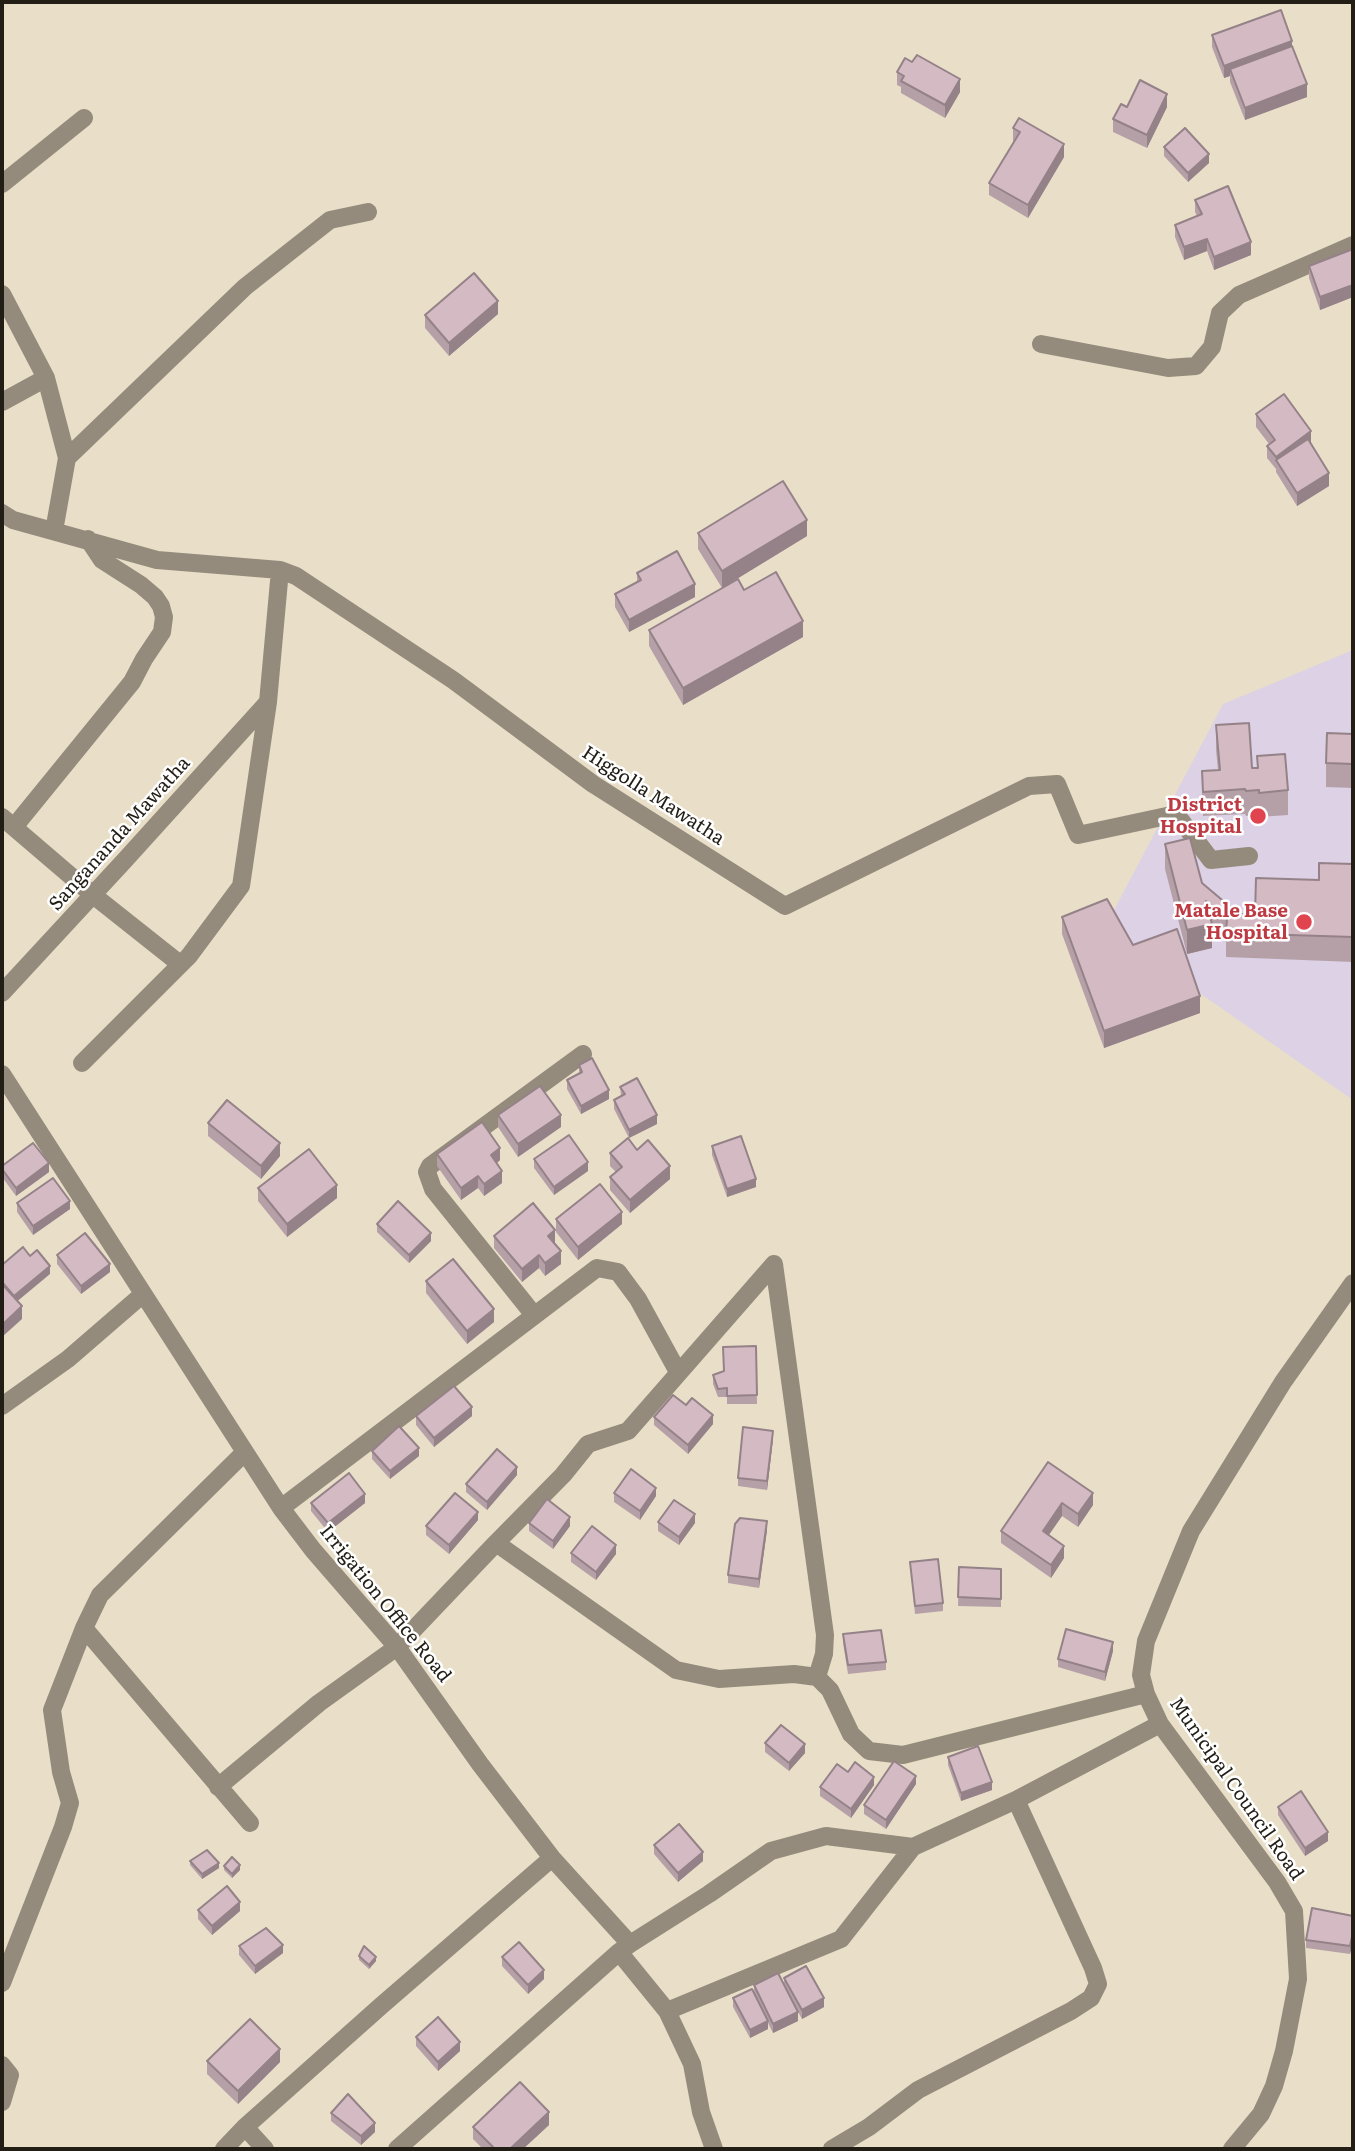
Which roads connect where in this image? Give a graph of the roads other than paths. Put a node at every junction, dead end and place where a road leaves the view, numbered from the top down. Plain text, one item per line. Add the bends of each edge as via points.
1 (84, 118) dead end
2 (2, 184) edge
3 (368, 212) dead end
4 (1353, 245) edge
5 (2, 294) edge
6 (1041, 344) dead end
7 (46, 377) junction
8 (2, 402) edge
9 (67, 457) junction
10 (2, 513) edge
11 (54, 531) junction
12 (88, 539) junction
13 (280, 570) junction
14 (268, 702) junction
15 (8, 822) edge
16 (1249, 856) dead end
17 (93, 895) junction
18 (180, 964) junction
19 (2, 993) edge
20 (583, 1054) dead end
21 (82, 1063) dead end
22 (2, 1074) edge
23 (1353, 1283) edge
24 (142, 1295) junction
25 (534, 1315) junction
26 (678, 1372) junction
27 (4, 1401) edge
28 (245, 1452) junction
29 (281, 1508) junction
30 (496, 1543) junction
31 (84, 1628) junction
32 (397, 1647) junction
33 (817, 1677) junction
34 (1146, 1694) junction
35 (1160, 1724) junction
36 (218, 1787) junction
37 (1016, 1800) junction
38 (250, 1823) dead end
39 (913, 1847) junction
40 (552, 1858) junction
41 (624, 1948) junction
42 (2, 1983) edge
43 (667, 2011) junction
44 (2, 2064) edge
45 (2, 2102) edge
46 (245, 2127) junction
47 (224, 2149) edge
48 (265, 2149) edge
49 (397, 2149) edge
50 (714, 2149) edge
51 (832, 2149) edge
52 (1232, 2149) edge

1 - 2 street
3 - 9 street via 330,220 245,287
4 - 6 street via 1239,295 1220,313 1212,347 1196,366 1168,368
5 - 7 street
7 - 8 street
7 - 9 street
9 - 11 street
10 - 11 street, Higgolla Mawatha
11 - 12 street, Higgolla Mawatha
12 - 13 street, Higgolla Mawatha via 157,560
12 - 15 street via 102,560 155,597 164,617 162,632 132,682
13 - 14 street
13 - 16 street, Higgolla Mawatha via 296,576 442,673 593,784 785,906 1029,786 1057,784 1078,835 1176,814 1211,860
14 - 17 street, Sangananda Mawatha
14 - 18 street via 241,886
15 - 17 street
17 - 18 street
17 - 19 street, Sangananda Mawatha
18 - 21 street
20 - 25 street via 427,1172 433,1189
22 - 24 street, Irrigation Office Road
23 - 34 street, Municipal Council Road via 1283,1382 1191,1531 1146,1642 1141,1675
24 - 27 street via 68,1359
24 - 28 street, Irrigation Office Road
25 - 26 street via 597,1268 618,1272
25 - 29 street
26 - 30 street via 628,1431 588,1444
26 - 33 street via 774,1264 825,1636
28 - 29 street, Irrigation Office Road
28 - 31 street via 100,1595
29 - 32 street, Irrigation Office Road
30 - 32 street
30 - 33 street via 676,1670 719,1679
31 - 36 street
31 - 42 street via 52,1710 70,1803
32 - 36 street via 319,1703
32 - 40 street, Irrigation Office Road
33 - 34 street via 830,1690 851,1734 869,1751 903,1755
34 - 35 street, Municipal Council Road
35 - 37 street
35 - 52 street, Municipal Council Road via 1294,1911 1298,1979 1284,2051 1261,2114
36 - 38 street
37 - 39 street
37 - 51 street via 1093,1968 1098,1984 1091,1998 918,2090
39 - 41 street via 826,1836 771,1852
39 - 43 street via 841,1939
40 - 41 street, Irrigation Office Road
40 - 46 street
41 - 43 street, Irrigation Office Road
41 - 49 street
43 - 50 street, Irrigation Office Road via 692,2064
44 - 45 street via 10,2075
46 - 47 street
46 - 48 street

